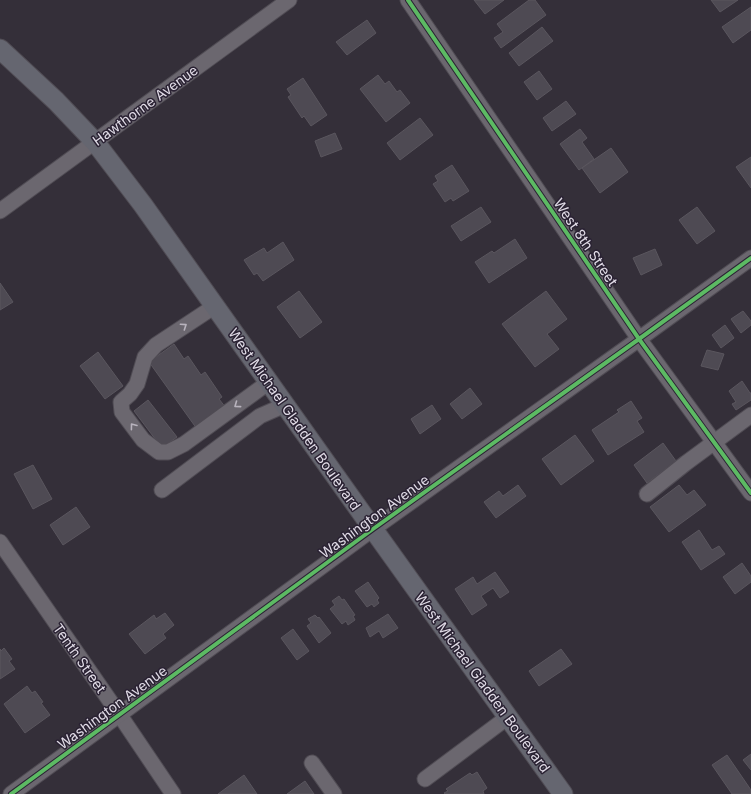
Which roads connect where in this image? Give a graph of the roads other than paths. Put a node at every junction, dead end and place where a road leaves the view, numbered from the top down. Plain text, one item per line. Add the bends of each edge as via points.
1 (289, 0) edge
2 (408, 0) edge
3 (0, 49) edge
4 (95, 142) junction
5 (0, 211) edge
6 (751, 258) edge
7 (215, 306) junction
8 (640, 339) junction
9 (269, 382) junction
10 (285, 405) junction
11 (751, 415) edge
12 (714, 442) junction
13 (162, 490) dead end
14 (751, 493) edge
15 (647, 494) dead end
16 (373, 530) junction
17 (0, 542) edge
18 (119, 714) junction
19 (508, 717) junction
20 (312, 763) dead end
21 (425, 779) dead end
22 (11, 794) edge
23 (173, 794) edge
24 (334, 794) edge
25 (563, 794) edge

1 - 4 street, Hawthorne Avenue
2 - 8 street, West 8th Street
3 - 4 main road, West Michael Gladden Boulevard via 56,101
4 - 5 street, Hawthorne Avenue
4 - 7 main road, West Michael Gladden Boulevard
6 - 8 street, Washington Avenue
7 - 9 main road, West Michael Gladden Boulevard
9 -> 7 street via 184,444 168,452 159,452 143,440 122,412 121,402 137,384 145,357 156,345
8 - 12 street, West 8th Street
8 - 16 street, Washington Avenue
9 - 10 main road, West Michael Gladden Boulevard
10 - 13 street via 260,416
10 - 16 main road, West Michael Gladden Boulevard
11 - 12 street
12 - 14 street, West 8th Street
12 - 15 street
16 - 18 street, Washington Avenue
16 - 19 main road, West Michael Gladden Boulevard
17 - 18 street, Tenth Street
18 - 22 street, Washington Avenue
18 - 23 street, Tenth Street
19 - 21 street
19 - 25 main road, West Michael Gladden Boulevard
20 - 24 street

